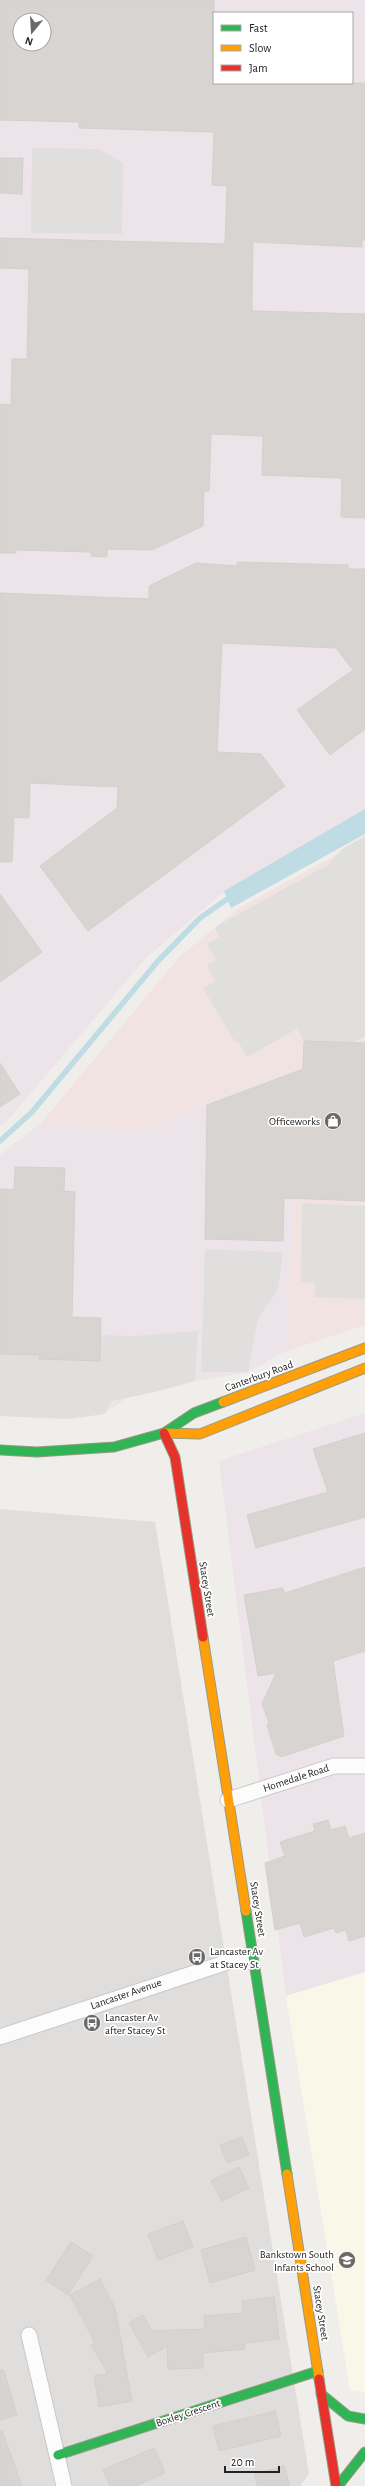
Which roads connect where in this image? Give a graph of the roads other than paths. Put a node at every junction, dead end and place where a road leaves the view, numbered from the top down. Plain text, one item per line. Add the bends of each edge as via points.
1 (365, 1348) edge
2 (365, 1368) edge
3 (164, 1433) junction
4 (0, 1450) edge
5 (365, 1766) edge
6 (228, 1800) junction
7 (252, 1954) junction
8 (0, 2037) edge
9 (29, 2335) dead end
10 (318, 2371) junction
11 (321, 2394) junction
12 (365, 2419) edge
13 (365, 2452) edge
14 (58, 2455) junction
15 (64, 2486) edge
16 (337, 2486) edge

1 - 3 main road, Canterbury Road via 194,1413
2 - 3 main road, Canterbury Road via 200,1434
3 - 4 main road, Canterbury Road via 114,1447 37,1452
3 - 6 main road, Stacey Street via 175,1457
5 - 6 street, Homedale Road via 334,1766
6 - 7 main road, Stacey Street
7 - 8 street, Lancaster Avenue
7 - 10 main road, Stacey Street
9 - 14 street
10 - 11 main road, Stacey Street
10 - 14 main road, Boxley Crescent
11 - 12 main road via 348,2416
11 - 16 main road, Stacey Street
13 - 16 main road
14 - 15 street

